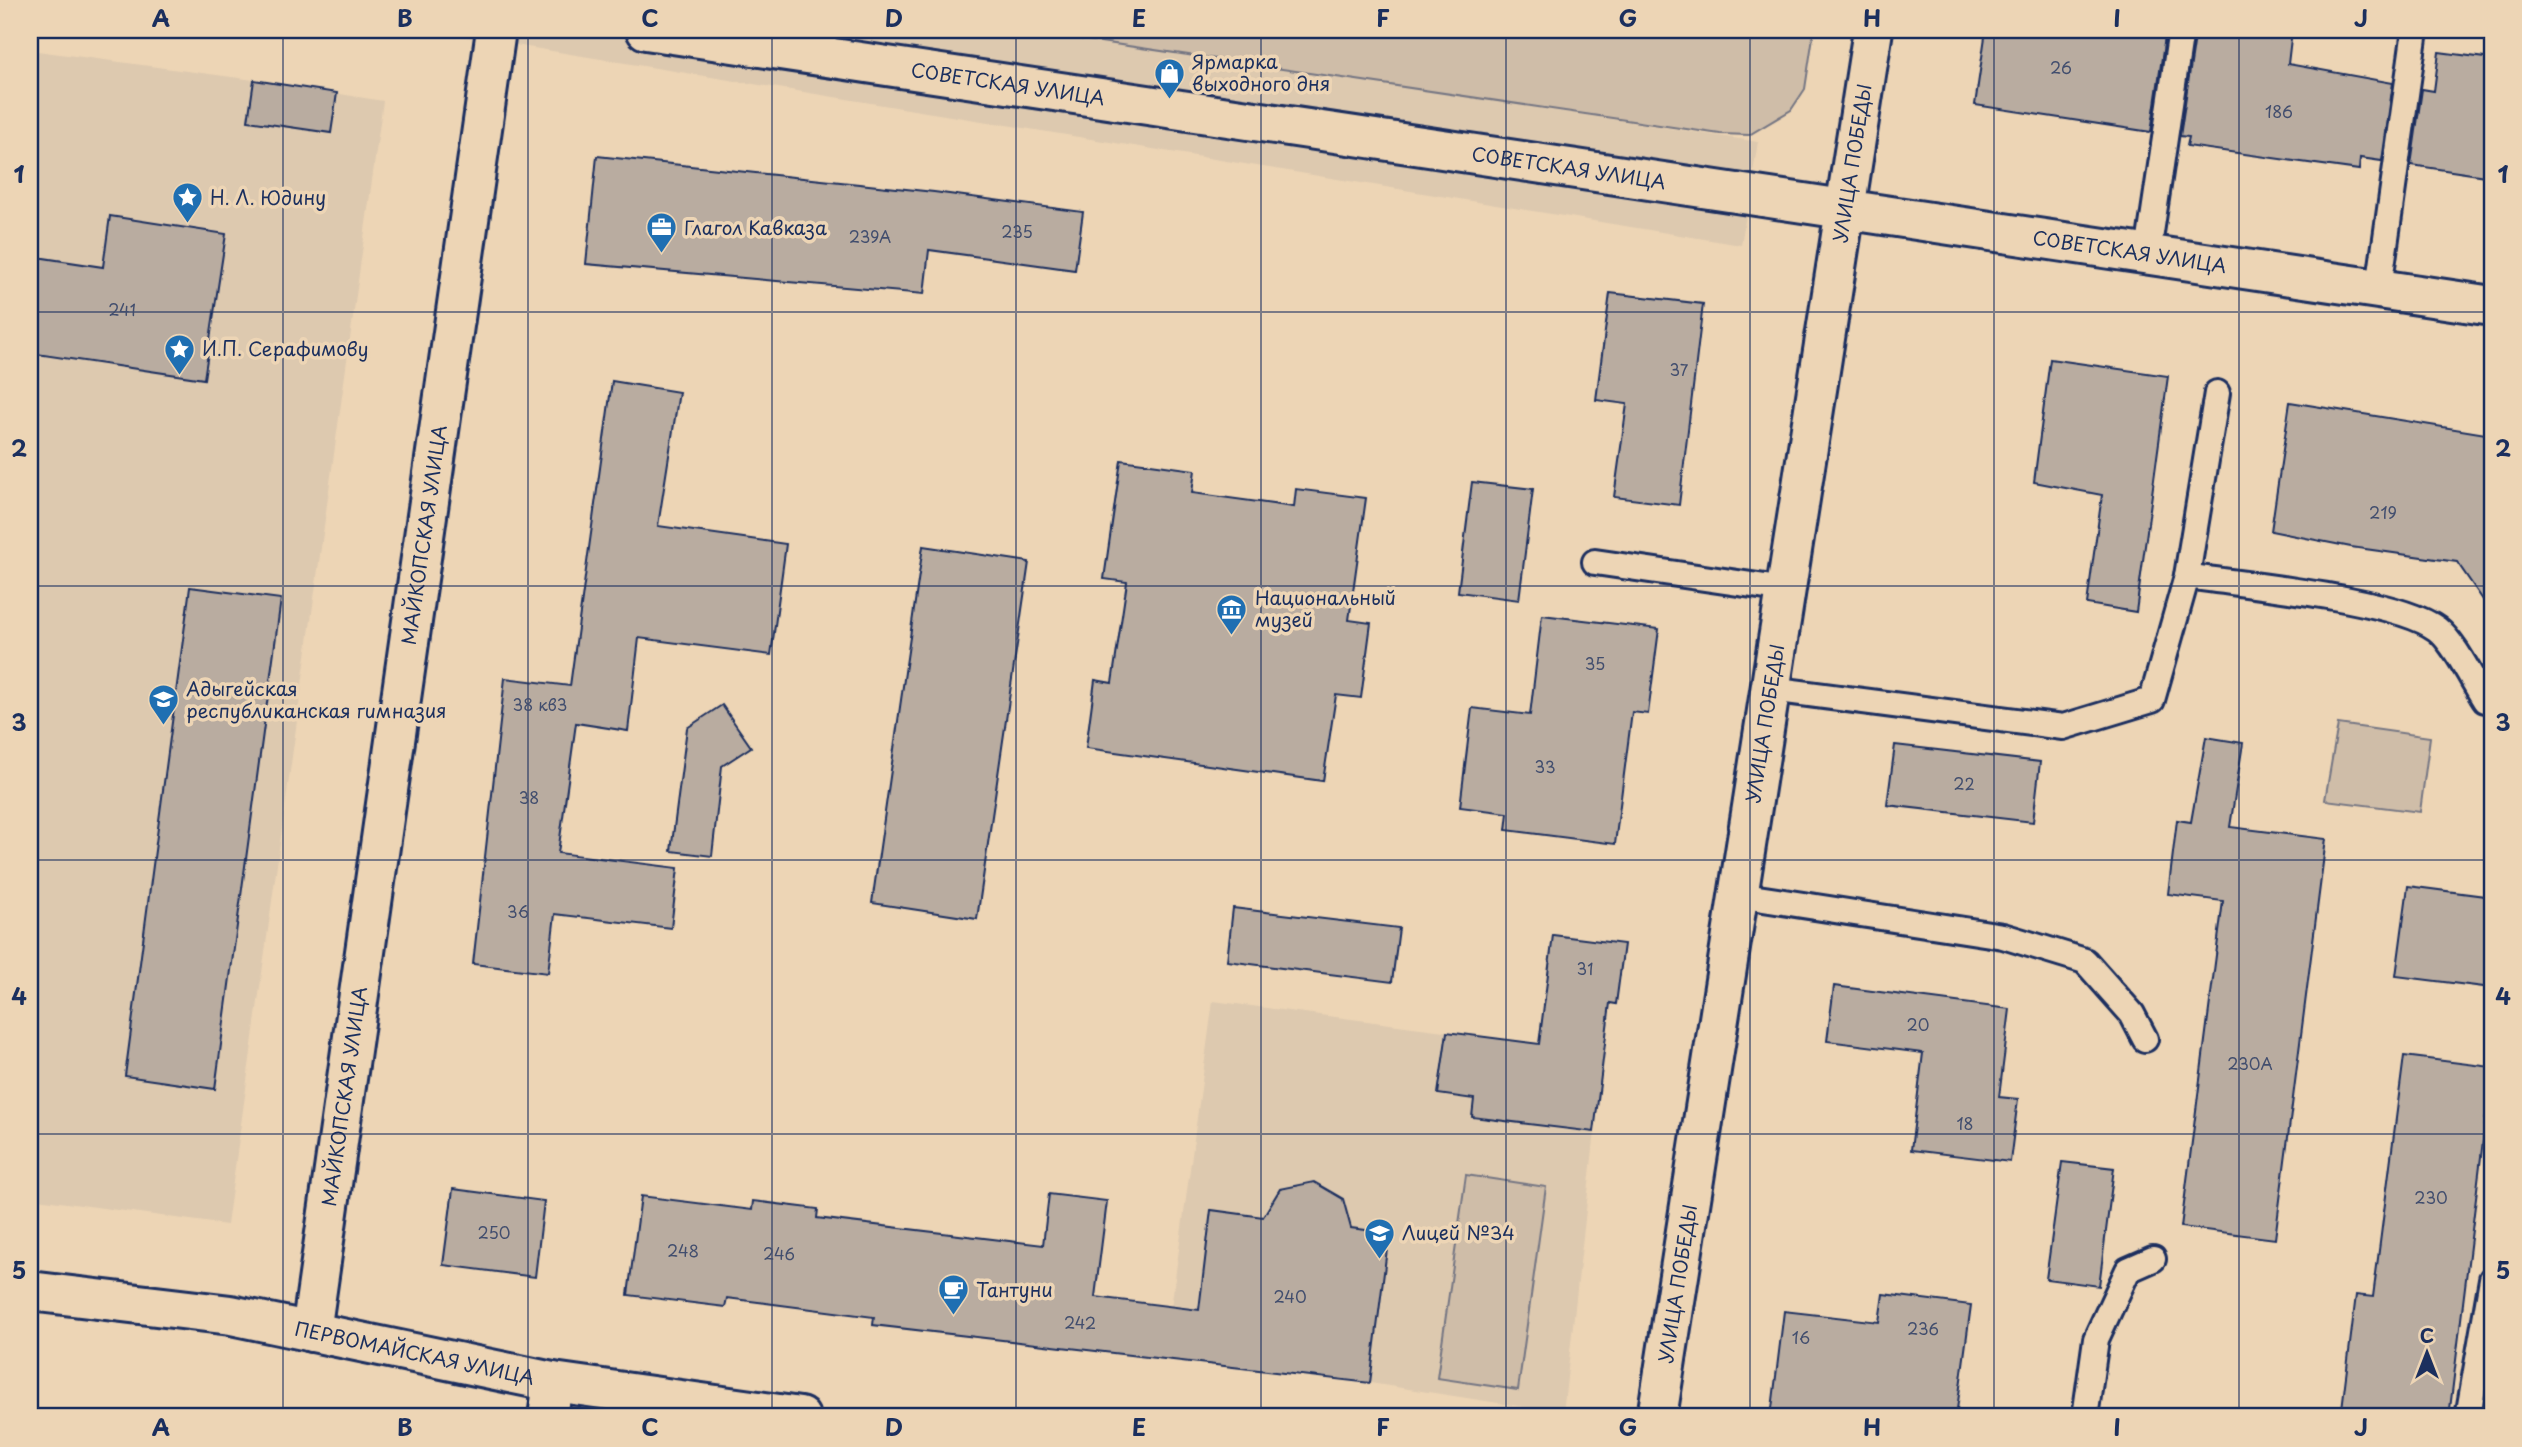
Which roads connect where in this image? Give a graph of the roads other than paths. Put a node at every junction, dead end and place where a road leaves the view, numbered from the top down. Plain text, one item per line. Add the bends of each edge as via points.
1 (496, 30) edge
2 (646, 30) edge
3 (1873, 30) edge
4 (2181, 30) edge
5 (2415, 30) edge
6 (1845, 206) junction
7 (2148, 253) junction
8 (2379, 288) junction
9 (2492, 306) edge
10 (2217, 393) dead end
11 (1595, 562) dead end
12 (2187, 576) junction
13 (1786, 590) junction
14 (1770, 689) junction
15 (2492, 701) edge
16 (1738, 895) junction
17 (2145, 1039) dead end
18 (2153, 1259) dead end
19 (2492, 1279) edge
20 (30, 1291) edge
21 (311, 1332) junction
22 (551, 1400) edge
23 (800, 1417) edge
24 (1657, 1417) edge
25 (2085, 1417) edge
26 (2468, 1417) edge

1 - 21 street, МАЙКОПСКАЯ УЛИЦА
2 - 6 street, СОВЕТСКАЯ УЛИЦА
3 - 6 street, УЛИЦА ПОБЕДЫ
4 - 7 lane
5 - 8 lane
6 - 7 street, СОВЕТСКАЯ УЛИЦА
6 - 13 street, УЛИЦА ПОБЕДЫ
7 - 8 street, СОВЕТСКАЯ УЛИЦА
8 - 9 street, СОВЕТСКАЯ УЛИЦА
10 - 12 lane
11 - 13 lane
12 - 14 lane via 2152,700 2063,727
12 - 15 lane via 2414,615 2439,631 2485,700
13 - 14 street, УЛИЦА ПОБЕДЫ
14 - 16 street, УЛИЦА ПОБЕДЫ
16 - 17 lane via 2003,936 2085,961 2132,1014
16 - 24 street, УЛИЦА ПОБЕДЫ
18 - 25 lane via 2128,1270 2096,1339
19 - 26 lane
20 - 21 street, ПЕРВОМАЙСКАЯ УЛИЦА via 231,1315
21 - 22 street, ПЕРВОМАЙСКАЯ УЛИЦА
22 - 23 street, ПЕРВОМАЙСКАЯ УЛИЦА

